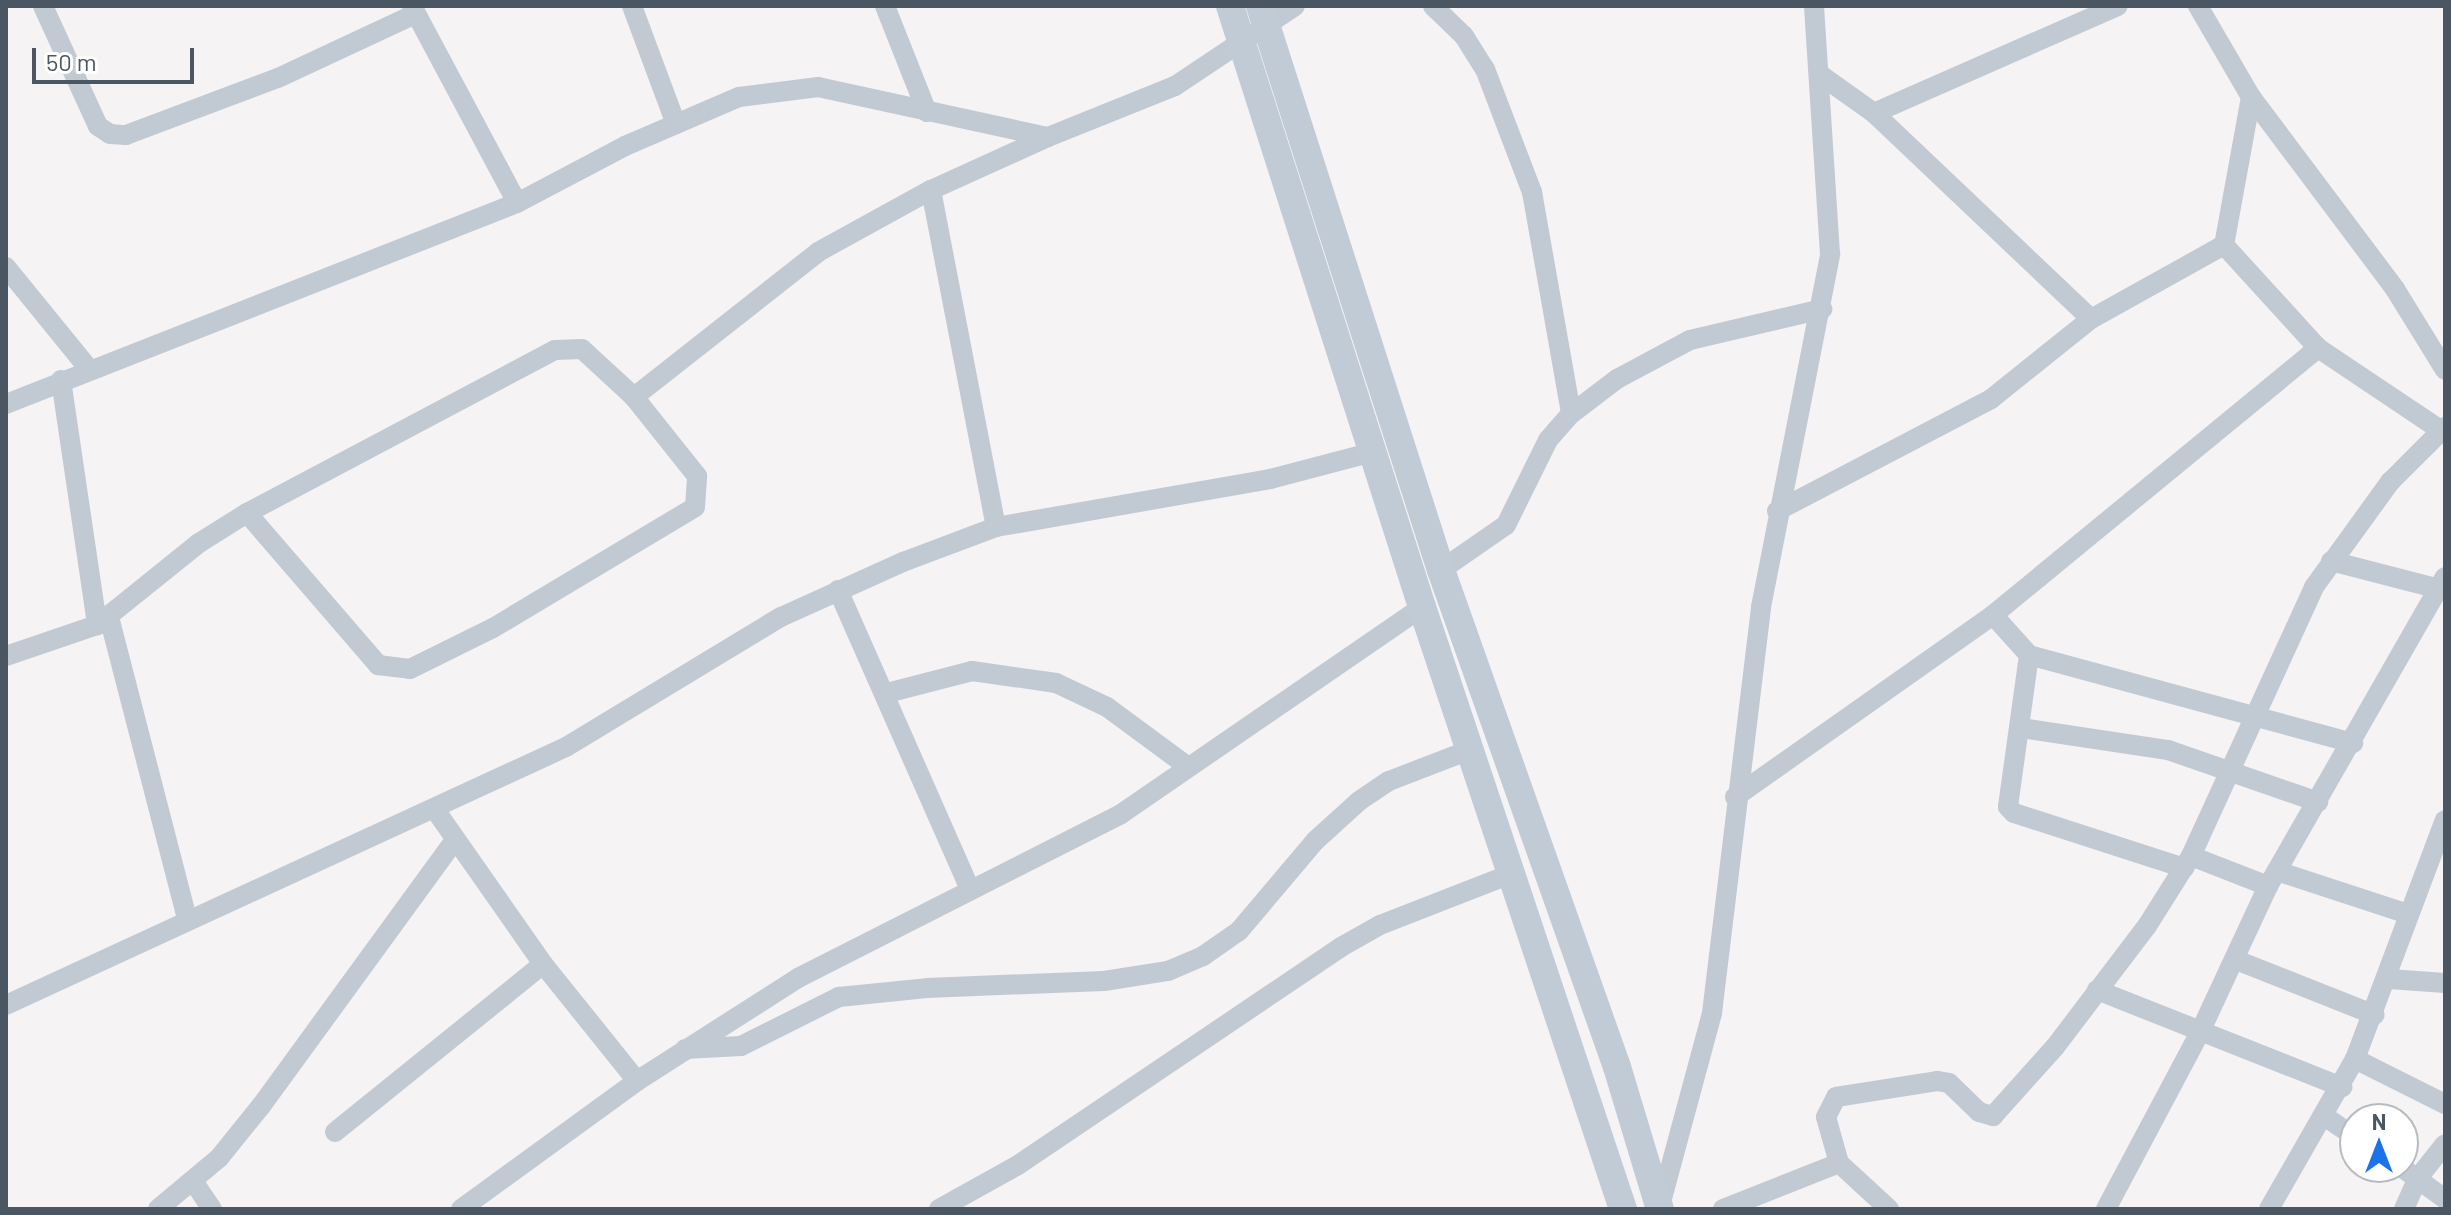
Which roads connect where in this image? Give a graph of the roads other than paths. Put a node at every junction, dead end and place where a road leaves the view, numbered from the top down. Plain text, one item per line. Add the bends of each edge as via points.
1 (43, 6) edge
2 (632, 6) edge
3 (885, 6) edge
4 (1230, 6) edge
5 (1295, 6) edge
6 (1433, 6) edge
7 (1814, 6) edge
8 (2118, 6) edge
9 (2198, 6) edge
10 (414, 10) edge
11 (1263, 16) edge
12 (1239, 40) junction
13 (1822, 76) junction
14 (2251, 97) junction
15 (927, 112) junction
16 (1874, 113) junction
17 (676, 124) junction
18 (1048, 137) junction
19 (931, 190) junction
20 (517, 203) junction
21 (2224, 245) junction
22 (6, 267) edge
23 (1822, 309) junction
24 (2091, 319) junction
25 (2318, 348) junction
26 (2440, 350) edge
27 (88, 368) junction
28 (2445, 370) edge
29 (61, 380) junction
30 (634, 397) junction
31 (6, 404) edge
32 (1571, 414) junction
33 (2444, 430) edge
34 (1373, 452) junction
35 (1777, 511) junction
36 (247, 513) junction
37 (996, 527) junction
38 (2331, 561) junction
39 (1441, 570) junction
40 (2442, 583) edge
41 (838, 590) junction
42 (1422, 607) junction
43 (1993, 615) junction
44 (103, 621) junction
45 (2029, 655) junction
46 (6, 656) edge
47 (887, 693) junction
48 (2254, 712) junction
49 (2021, 728) junction
50 (2353, 743) junction
51 (1505, 750) junction
52 (1474, 755) junction
53 (1187, 766) junction
54 (2233, 770) junction
55 (1735, 797) junction
56 (2318, 802) junction
57 (436, 811) junction
58 (2445, 820) edge
59 (454, 841) junction
60 (2188, 862) junction
61 (1511, 874) junction
62 (2273, 878) junction
63 (970, 889) junction
64 (2408, 914) junction
65 (187, 919) junction
66 (2236, 960) junction
67 (543, 964) junction
68 (2389, 979) junction
69 (2445, 983) edge
70 (2097, 990) junction
71 (6, 1005) edge
72 (2375, 1015) junction
73 (2200, 1032) junction
74 (685, 1049) junction
75 (2355, 1059) junction
76 (637, 1081) junction
77 (2342, 1087) junction
78 (2445, 1104) edge
79 (2324, 1116) junction
80 (2339, 1126) edge
81 (335, 1132) dead end
82 (2445, 1144) edge
83 (1839, 1163) junction
84 (2419, 1165) edge
85 (2419, 1179) edge
86 (193, 1181) junction
87 (2408, 1183) edge
88 (2445, 1199) edge
89 (158, 1209) edge
90 (212, 1209) edge
91 (461, 1209) edge
92 (939, 1209) edge
93 (1623, 1209) edge
94 (1659, 1209) edge
95 (1723, 1209) edge
96 (1889, 1209) edge
97 (2106, 1209) edge
98 (2269, 1209) edge
99 (2404, 1209) edge

1 - 10 street via 98,126 126,135 278,78
2 - 17 street
3 - 15 street
4 - 12 street
5 - 11 street
6 - 32 street via 1464,36 1485,69 1532,192
7 - 13 street
8 - 16 street
9 - 14 street
10 - 20 street
11 - 12 street
11 - 39 street
12 - 18 street via 1175,86
12 - 34 street
13 - 16 street
13 - 23 street via 1830,254
14 - 21 street
14 - 26 street
15 - 17 street via 818,87 739,97
15 - 18 street
16 - 24 street
17 - 20 street
18 - 19 street
19 - 30 street via 780,277
19 - 37 street
20 - 27 street
21 - 24 street
21 - 25 street
22 - 27 street
23 - 32 street via 1690,340 1617,379
23 - 35 street
24 - 35 street via 1991,399
25 - 33 street
25 - 43 street
26 - 28 street
27 - 29 street
29 - 31 street
29 - 44 street
30 - 36 street via 582,349 555,350
30 - 36 street via 697,476 695,507 493,628 410,669 378,665
32 - 39 street via 1534,460 1506,525
33 - 38 street via 2390,482
34 - 37 street via 1270,479
34 - 42 street
35 - 55 street
36 - 44 street via 199,543
37 - 41 street
38 - 40 street
38 - 48 street via 2296,618
39 - 51 street
40 - 50 street
41 - 47 street
41 - 57 street via 728,647 566,747
42 - 52 street
42 - 53 street
43 - 45 street
43 - 55 street
44 - 46 street
44 - 65 street
45 - 48 street
45 - 49 street
47 - 53 street via 972,671 1042,680 1107,707
47 - 63 street
48 - 50 street
48 - 54 street
49 - 54 street via 2157,748
49 - 60 street via 2006,797 2014,813
50 - 56 street
51 - 52 street
51 - 94 street via 1617,1067
52 - 61 street
52 - 74 street via 1389,781 1359,801 1315,841 1239,931 1203,956 1168,971 1104,981 839,997 741,1046
53 - 63 street via 1121,814
54 - 56 street
54 - 60 street
55 - 94 street via 1712,1013
56 - 62 street
57 - 59 street
57 - 65 street
58 - 64 street
59 - 67 street
59 - 86 street via 261,1106
60 - 62 street
60 - 70 street
61 - 92 street via 1380,925 1341,947 1018,1165
61 - 93 street
62 - 64 street
62 - 66 street
63 - 74 street via 856,944
64 - 68 street
65 - 71 street
66 - 72 street
66 - 73 street
67 - 76 street
67 - 81 street
68 - 69 street
68 - 72 street
70 - 73 street
70 - 83 street via 1993,1116 1979,1112 1949,1083 1937,1081 1836,1097 1826,1117
72 - 75 street
73 - 77 street
73 - 97 street
74 - 76 street
75 - 77 street
75 - 78 street
76 - 91 street
77 - 79 street
79 - 80 street
79 - 98 street
82 - 84 street
83 - 95 street
83 - 96 street
85 - 88 street
86 - 89 street
86 - 90 street
87 - 99 street

